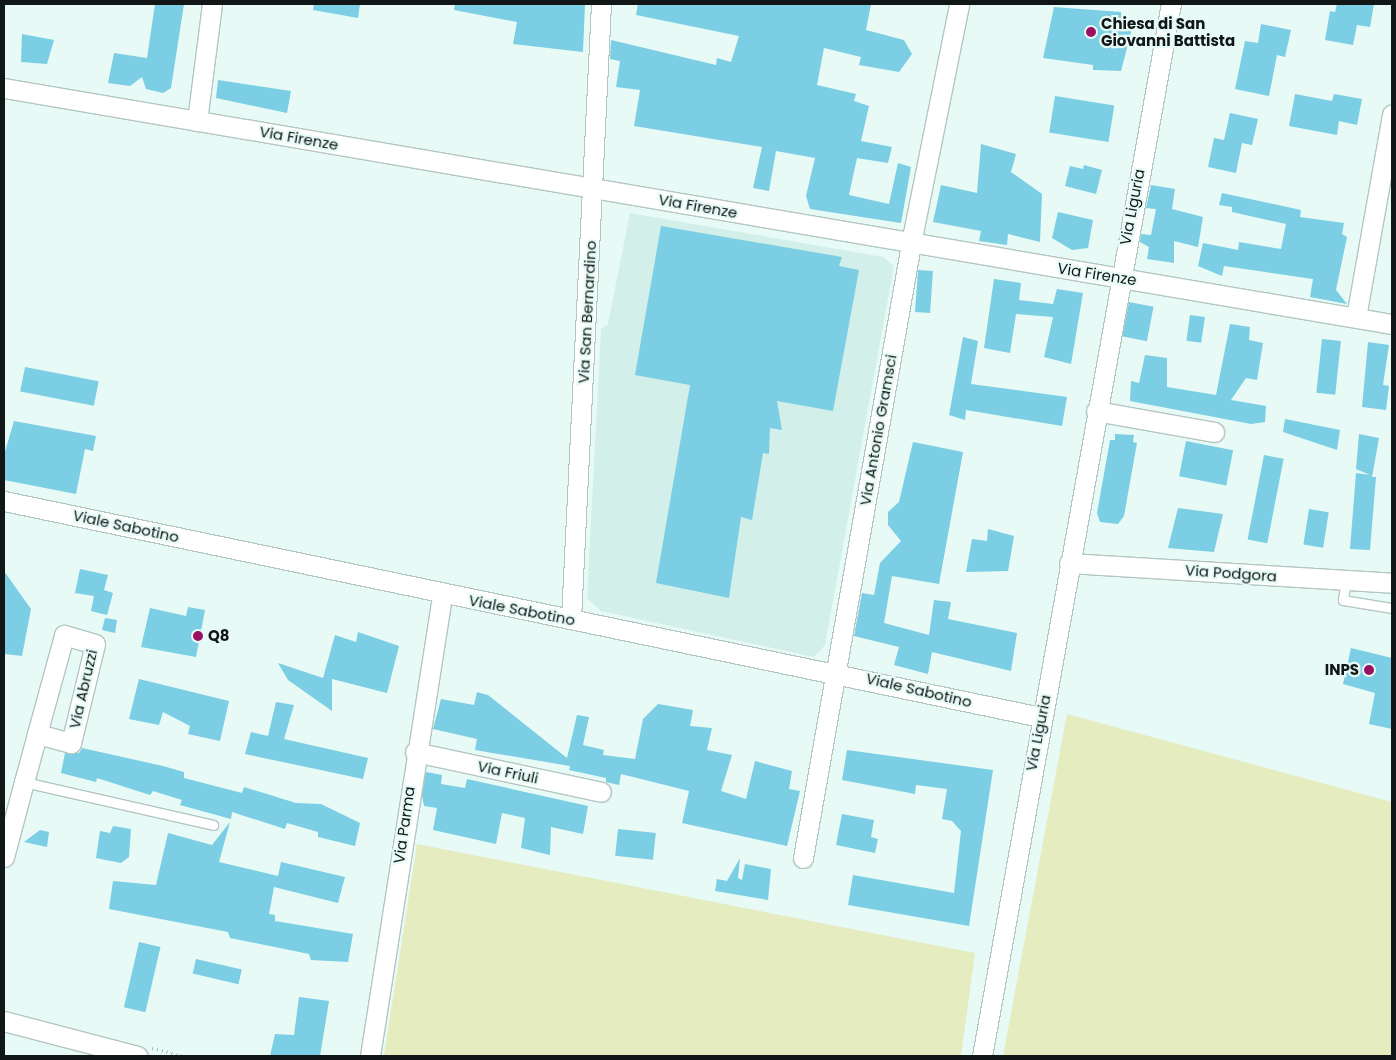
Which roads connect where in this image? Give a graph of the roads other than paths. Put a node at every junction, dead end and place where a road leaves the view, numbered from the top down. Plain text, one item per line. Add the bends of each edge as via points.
1 (212, 4) edge
2 (601, 4) edge
3 (959, 4) edge
4 (1171, 4) edge
5 (4, 88) edge
6 (1392, 114) edge
7 (197, 121) junction
8 (593, 188) junction
9 (911, 243) junction
10 (1119, 278) junction
11 (1356, 317) junction
12 (1392, 324) edge
13 (1096, 410) junction
14 (1214, 432) dead end
15 (4, 500) edge
16 (1069, 563) junction
17 (1346, 580) junction
18 (1392, 583) edge
19 (442, 594) junction
20 (1392, 608) edge
21 (571, 619) junction
22 (835, 672) junction
23 (1042, 717) junction
24 (37, 734) junction
25 (415, 752) junction
26 (24, 782) junction
27 (601, 792) dead end
28 (213, 825) dead end
29 (4, 857) edge
30 (803, 858) dead end
31 (4, 1021) edge
32 (137, 1056) edge
33 (370, 1056) edge
34 (982, 1056) edge

1 - 7 street
2 - 8 street, Via San Bernardino
3 - 9 street, Via Antonio Gramsci
4 - 10 street, Via Liguria
5 - 7 street, Via Firenze
6 - 11 street
7 - 8 street, Via Firenze
8 - 9 street, Via Firenze
8 - 21 street, Via San Bernardino
9 - 10 street, Via Firenze
9 - 22 street, Via Antonio Gramsci
10 - 11 street, Via Firenze
10 - 13 street, Via Liguria
11 - 12 street, Via Firenze
13 - 14 street
13 - 16 street, Via Liguria
15 - 19 street, Viale Sabotino
16 - 17 street, Via Podgora
16 - 23 street, Via Liguria
17 - 18 street, Via Podgora
17 - 20 lane via 1343,600
19 - 21 street, Viale Sabotino
19 - 25 street, Via Parma
21 - 22 street, Viale Sabotino
22 - 23 street, Viale Sabotino
22 - 30 street, Via Antonio Gramsci
23 - 34 street, Via Liguria
24 - 24 street, Via Abruzzi via 71,743 95,644 64,635
24 - 26 street, Via Abruzzi
25 - 27 street, Via Friuli
25 - 33 street, Via Parma
26 - 28 lane
26 - 29 street, Via Abruzzi
31 - 32 street

